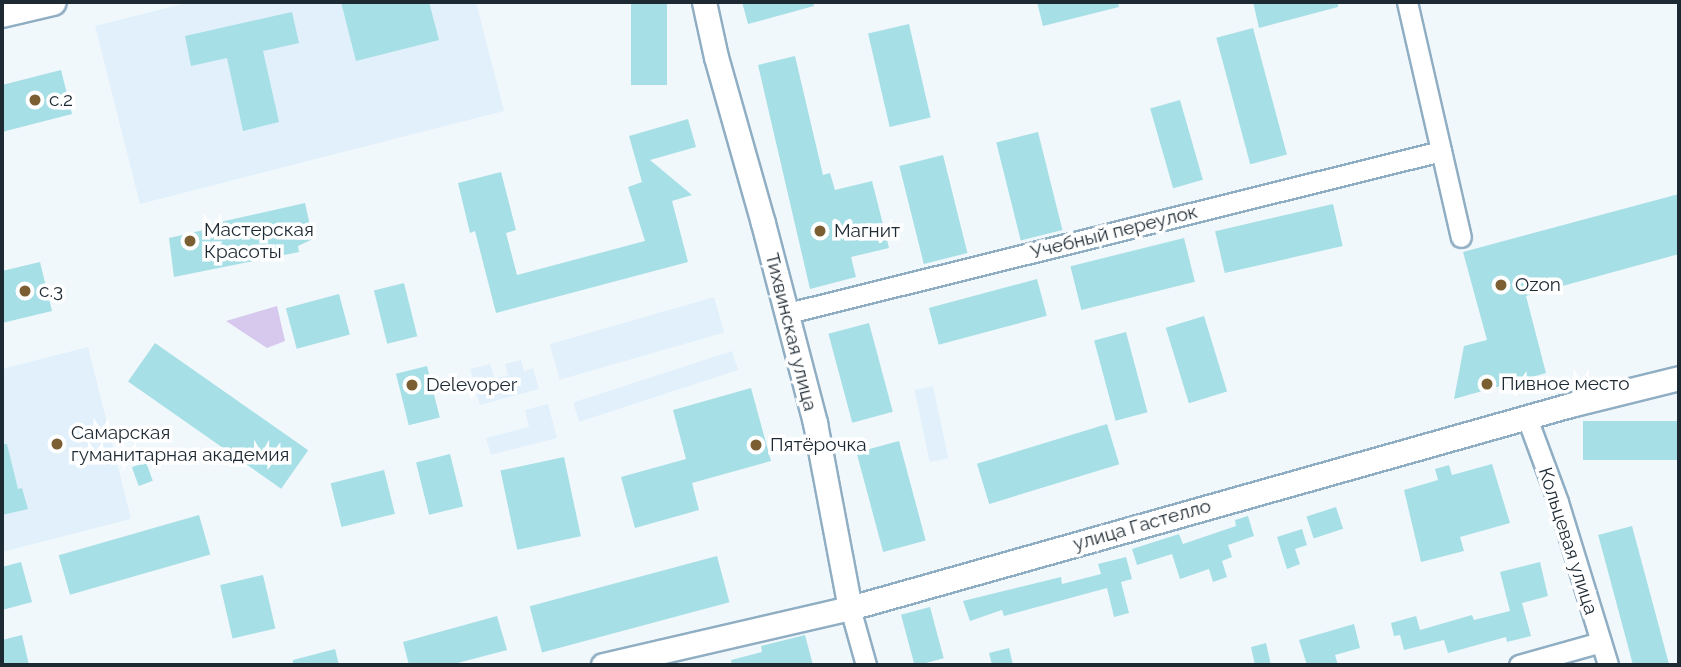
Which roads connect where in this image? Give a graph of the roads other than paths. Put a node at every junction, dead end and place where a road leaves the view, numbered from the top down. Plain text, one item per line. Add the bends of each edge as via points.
1 (53, 2) edge
2 (704, 2) edge
3 (1406, 2) edge
4 (2, 14) edge
5 (1441, 151) junction
6 (1461, 237) dead end
7 (788, 313) junction
8 (1679, 378) edge
9 (1527, 418) junction
10 (850, 608) junction
11 (1601, 642) junction
12 (603, 665) edge
13 (866, 665) edge
14 (1519, 665) edge
15 (1608, 665) edge

1 - 4 main road
2 - 7 street, Тихвинская улица
3 - 5 street
5 - 6 street
5 - 7 street, Учебный переулок
7 - 10 street, Тихвинская улица via 815,423
8 - 9 street, улица Гастелло
9 - 10 street, улица Гастелло
9 - 11 street, Кольцевая улица
10 - 12 street, улица Гастелло
10 - 13 street, Тихвинская улица
11 - 14 street
11 - 15 street, Кольцевая улица

